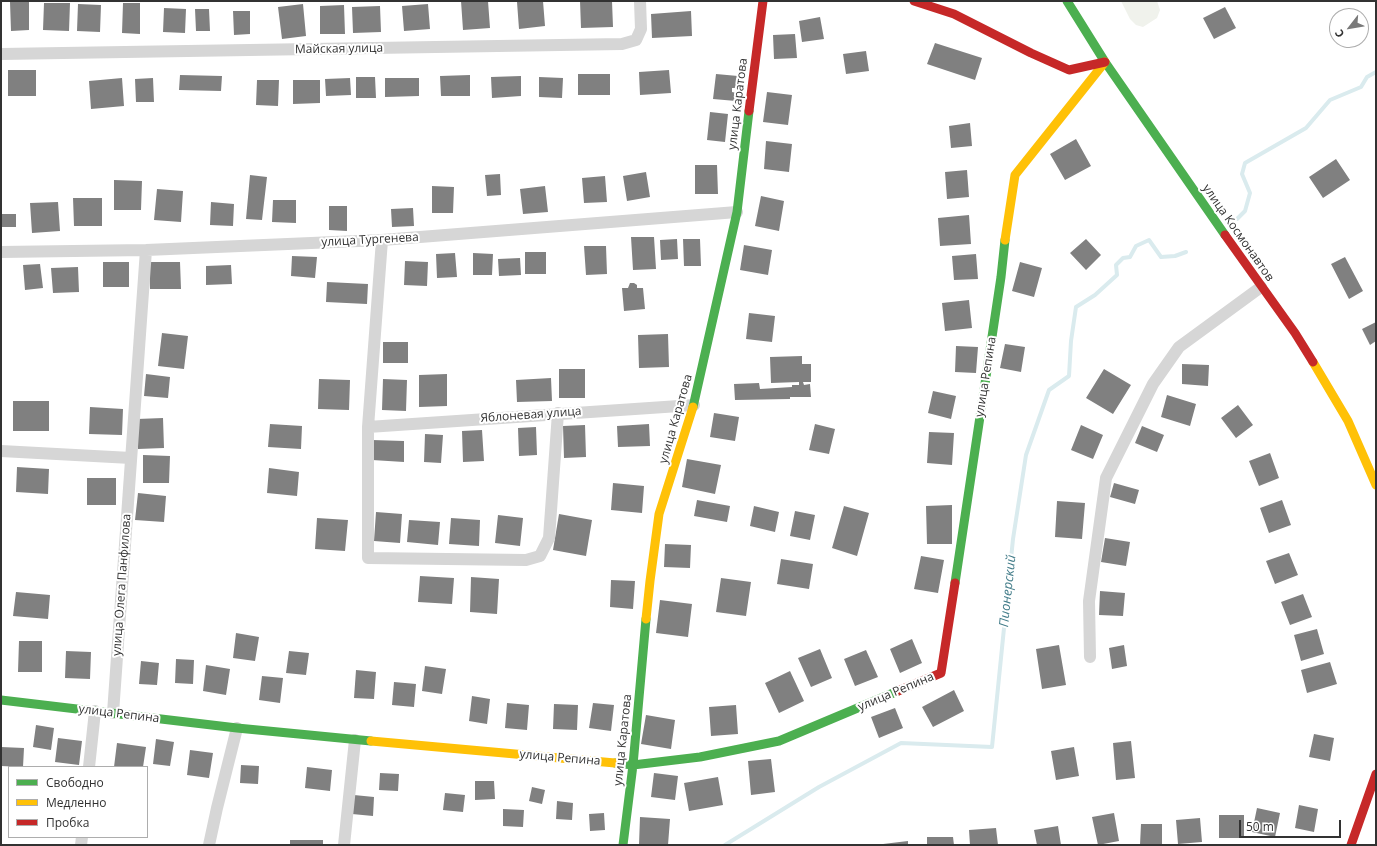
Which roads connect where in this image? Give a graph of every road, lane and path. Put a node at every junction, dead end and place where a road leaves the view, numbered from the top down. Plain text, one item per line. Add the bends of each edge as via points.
1 (640, 1) edge
2 (763, 1) edge
3 (914, 1) edge
4 (1067, 1) edge
5 (1, 54) edge
6 (1105, 62) junction
7 (737, 212) junction
8 (382, 240) junction
9 (146, 250) junction
10 (1, 252) edge
11 (1261, 287) junction
12 (694, 405) junction
13 (558, 413) junction
14 (368, 427) junction
15 (1, 451) edge
16 (131, 458) junction
17 (1376, 485) edge
18 (1090, 657) dead end
19 (1, 700) edge
20 (95, 711) junction
21 (113, 713) junction
22 (237, 728) junction
23 (355, 740) junction
24 (633, 765) junction
25 (89, 766) edge
26 (1376, 774) edge
27 (210, 845) edge
28 (344, 845) edge
29 (623, 845) edge
30 (1351, 845) edge

1 - 5 street, Майская улица via 642,29 636,40 622,44
2 - 7 street, улица Каратова
3 - 6 street via 954,14 1069,70
4 - 6 street, улица Космонавтов
6 - 11 street, улица Космонавтов
6 - 24 street, улица Репина via 1015,174 941,673 779,741
7 - 8 street, улица Тургенева
7 - 12 street, улица Каратова
8 - 9 street, улица Тургенева
8 - 14 street
9 - 10 street, улица Тургенева
9 - 16 street, улица Олега Панфилова
11 - 17 street, улица Космонавтов via 1295,333 1348,421
11 - 18 street via 1179,347 1153,384 1106,478 1089,601
12 - 13 street, Яблоневая улица
12 - 24 street, улица Каратова via 659,514 650,581
13 - 14 street, Яблоневая улица
13 - 14 street via 549,538 540,556 526,560 368,558
15 - 16 street
16 - 21 street, улица Олега Панфилова
19 - 20 street, улица Репина
20 - 21 street, улица Репина
20 - 25 street
21 - 22 street, улица Репина
22 - 23 street, улица Репина
22 - 27 street via 216,808
23 - 24 street, улица Репина
23 - 28 street
24 - 29 street, улица Каратова
26 - 30 street

